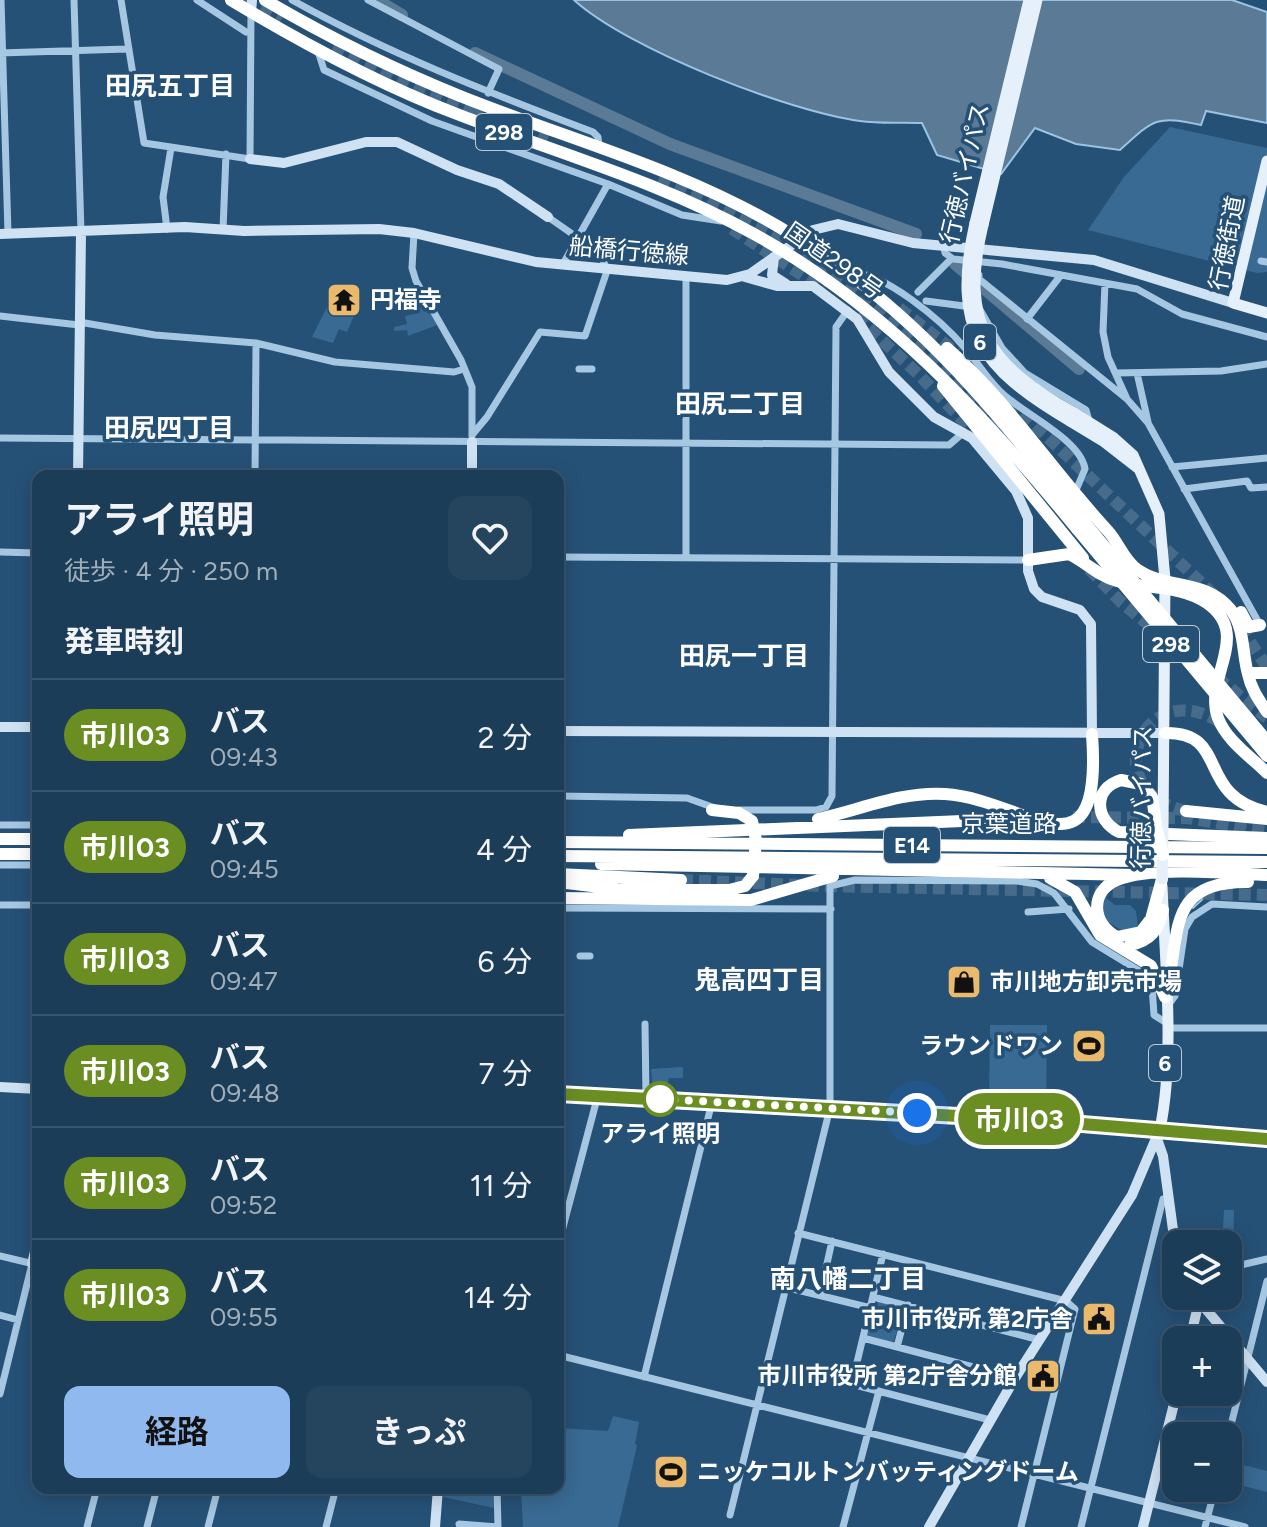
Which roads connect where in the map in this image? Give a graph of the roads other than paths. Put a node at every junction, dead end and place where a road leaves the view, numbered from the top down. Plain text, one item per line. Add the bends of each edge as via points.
1 (1, 0) edge
2 (74, 0) edge
3 (121, 0) edge
4 (197, 0) edge
5 (231, 0) edge
6 (265, 0) edge
7 (292, 0) edge
8 (368, 0) edge
9 (1029, 0) edge
10 (1037, 0) edge
11 (251, 6) edge
12 (321, 16) junction
13 (307, 24) junction
14 (246, 32) dead end
15 (126, 49) junction
16 (76, 50) junction
17 (318, 51) junction
18 (1, 53) edge
19 (488, 93) junction
20 (599, 147) junction
21 (171, 148) junction
22 (226, 154) junction
23 (250, 159) junction
24 (1267, 161) edge
25 (608, 184) junction
26 (548, 217) joint
27 (738, 226) junction
28 (167, 229) junction
29 (223, 230) junction
30 (81, 232) junction
31 (414, 233) junction
32 (4, 234) edge
33 (799, 239) junction
34 (579, 240) junction
35 (944, 247) junction
36 (779, 254) junction
37 (951, 259) junction
38 (976, 261) junction
39 (563, 264) junction
40 (607, 268) junction
41 (848, 272) junction
42 (1061, 275) junction
43 (686, 276) junction
44 (744, 277) junction
45 (1105, 283) junction
46 (788, 285) junction
47 (918, 292) dead end
48 (926, 301) dead end
49 (1233, 303) junction
50 (973, 306) junction
51 (848, 310) junction
52 (868, 310) junction
53 (1267, 313) edge
54 (903, 315) junction
55 (0, 316) edge
56 (1027, 319) junction
57 (79, 324) junction
58 (1267, 337) edge
59 (256, 343) junction
60 (1267, 364) edge
61 (464, 369) junction
62 (579, 369) dead end
63 (592, 369) dead end
64 (1116, 373) junction
65 (1137, 373) junction
66 (1127, 399) junction
67 (1072, 417) junction
68 (1089, 421) junction
69 (1148, 423) junction
70 (964, 432) junction
71 (0, 438) edge
72 (472, 438) junction
73 (78, 439) junction
74 (255, 440) junction
75 (684, 442) junction
76 (836, 445) junction
77 (1267, 458) edge
78 (1172, 467) junction
79 (78, 470) edge
80 (255, 470) edge
81 (472, 470) edge
82 (1139, 470) junction
83 (1267, 487) edge
84 (1184, 489) junction
85 (1074, 495) junction
86 (1053, 519) junction
87 (1106, 529) junction
88 (1078, 531) junction
89 (0, 552) edge
90 (32, 553) edge
91 (564, 557) edge
92 (686, 557) junction
93 (1051, 557) junction
94 (835, 559) junction
95 (1028, 560) junction
96 (1096, 572) junction
97 (1166, 584) junction
98 (1185, 584) junction
99 (1264, 629) edge
100 (1225, 661) junction
101 (1267, 673) edge
102 (1267, 712) edge
103 (0, 727) edge
104 (32, 727) edge
105 (564, 731) edge
106 (832, 733) junction
107 (1165, 733) junction
108 (1092, 734) junction
109 (1267, 741) edge
110 (1267, 756) edge
111 (1267, 773) edge
112 (564, 796) edge
113 (712, 810) dead end
114 (1186, 811) tunnel mouth
115 (1267, 812) edge
116 (1267, 819) edge
117 (986, 820) tunnel mouth
118 (0, 825) edge
119 (32, 825) edge
120 (788, 826) junction
121 (1160, 830) junction
122 (1267, 838) edge
123 (0, 839) edge
124 (32, 839) edge
125 (564, 840) edge
126 (564, 840) edge
127 (1267, 848) edge
128 (0, 854) edge
129 (32, 854) edge
130 (1163, 855) joint
131 (564, 859) edge
132 (564, 859) edge
133 (1267, 862) edge
134 (0, 865) edge
135 (32, 865) edge
136 (852, 872) junction
137 (1016, 873) junction
138 (564, 874) edge
139 (1134, 875) junction
140 (1267, 875) edge
141 (1162, 879) junction
142 (681, 880) tunnel mouth
143 (1267, 881) edge
144 (564, 883) edge
145 (564, 898) edge
146 (0, 905) edge
147 (32, 905) edge
148 (1267, 907) edge
149 (564, 908) edge
150 (831, 909) junction
151 (1069, 909) junction
152 (1163, 910) junction
153 (1028, 912) dead end
154 (1110, 943) junction
155 (580, 956) dead end
156 (590, 956) dead end
157 (1165, 1014) junction
158 (645, 1024) dead end
159 (1267, 1028) edge
160 (0, 1087) edge
161 (32, 1089) edge
162 (564, 1094) edge
163 (598, 1095) junction
164 (646, 1098) junction
165 (712, 1102) junction
166 (830, 1108) junction
167 (1159, 1134) junction
168 (1267, 1139) edge
169 (1168, 1198) junction
170 (564, 1223) edge
171 (1173, 1230) edge
172 (798, 1233) junction
173 (832, 1241) junction
174 (883, 1254) junction
175 (0, 1256) edge
176 (1267, 1259) edge
177 (32, 1264) edge
178 (1242, 1265) edge
179 (32, 1275) edge
180 (1267, 1281) edge
181 (785, 1287) junction
182 (820, 1295) junction
183 (873, 1297) junction
184 (1066, 1301) junction
185 (908, 1305) junction
186 (871, 1308) junction
187 (1208, 1310) edge
188 (0, 1315) edge
189 (18, 1320) junction
190 (863, 1338) junction
191 (1040, 1340) junction
192 (897, 1347) junction
193 (564, 1357) edge
194 (1247, 1359) junction
195 (644, 1377) junction
196 (1015, 1378) junction
197 (1267, 1382) edge
198 (879, 1391) junction
199 (0, 1394) edge
200 (756, 1406) junction
201 (1173, 1406) edge
202 (990, 1420) junction
203 (1232, 1422) edge
204 (868, 1433) junction
205 (968, 1458) junction
206 (1034, 1474) junction
207 (1090, 1489) junction
208 (95, 1494) edge
209 (155, 1494) edge
210 (216, 1494) edge
211 (334, 1494) edge
212 (438, 1494) edge
213 (497, 1494) edge
214 (1212, 1502) edge
215 (1149, 1503) junction
216 (730, 1515) dead end
217 (1208, 1518) junction
218 (87, 1527) edge
219 (147, 1527) edge
220 (208, 1527) edge
221 (326, 1527) edge
222 (435, 1527) edge
223 (460, 1527) edge
224 (843, 1527) edge
225 (929, 1527) edge
226 (1021, 1527) edge
227 (1081, 1527) edge
228 (1143, 1527) edge
229 (1205, 1527) edge
230 (1245, 1527) edge

1 - 18 street
2 - 16 street
3 - 15 street
4 - 14 street
5 - 11 highway, 国道298号 / 298
6 - 13 highway, 国道298号 / 298
7 - 12 street
8 - 19 street via 499,69
9 - 67 main road, 行徳バイパス / 6, bridge via 969,249 966,293 978,338 995,366 1022,392
10 - 67 main road, 行徳バイパス / 6, bridge via 977,253 975,289 986,335 1008,368
11 - 17 highway, 国道298号 / 298
11 - 23 street
12 - 13 street
12 - 19 street
13 - 20 highway, 国道298号 / 298 via 420,80
15 - 16 street
15 - 21 street via 144,143
16 - 18 street
16 - 30 street
17 - 25 street via 324,70 398,107
17 - 27 highway, 国道298号 / 298 via 413,97 640,182
18 - 32 street
19 - 20 street via 593,132
20 - 33 highway, 国道298号 / 298 via 716,194
21 - 22 street
21 - 28 street via 163,197
22 - 23 street
22 - 29 street
23 - 26 street via 284,163 366,142 397,142 499,184
24 - 49 main road, 行徳街道
25 - 27 street via 682,215
25 - 34 street
26 - 34 street
27 - 36 highway, 国道298号 / 298
28 - 29 street, 船橋行徳線
28 - 30 street, 船橋行徳線
29 - 31 street, 船橋行徳線
30 - 32 street, 船橋行徳線
30 - 57 street
31 - 39 street, 船橋行徳線 via 524,260
31 - 61 street via 414,275
33 - 35 street via 816,228 838,224
33 - 36 street
33 - 41 highway, 国道298号 / 298
34 - 39 street
34 - 40 street via 601,254
35 - 37 street
35 - 49 street via 1094,260
36 - 44 street
36 - 46 street via 772,275
36 - 52 highway, 国道298号 / 298
37 - 38 street
37 - 47 street
38 - 42 street
38 - 50 street
38 - 56 street via 979,279
39 - 40 street, 船橋行徳線
40 - 43 street, 船橋行徳線
40 - 72 street via 585,336 540,332
41 - 54 highway, 国道298号 / 298
41 - 85 street via 882,280 936,321 1007,397 1076,448 1085,469
42 - 45 street
42 - 56 street
43 - 44 street, 船橋行徳線
43 - 75 street
44 - 46 street, 船橋行徳線
45 - 58 street via 1137,289 1182,314
45 - 64 street via 1103,340
46 - 51 street, 船橋行徳線 via 813,286
48 - 50 street
49 - 53 main road, 行徳街道
50 - 68 street via 984,313 1002,348 1025,373 1086,410
51 - 70 street, 船橋行徳線 via 889,372 934,417
51 - 76 street via 836,327
52 - 86 highway, 298 via 959,404
52 - 88 highway, 国道298号 / 298 via 966,399
54 - 85 highway, 298 via 972,371
54 - 88 highway, 国道298号 / 298 via 975,388
55 - 57 street
56 - 66 street
57 - 59 street
57 - 73 street
59 - 61 street via 335,362
59 - 74 street
60 - 65 street
61 - 72 street via 472,387
62 - 63 street
64 - 65 street
64 - 66 street
65 - 69 street
66 - 69 street
67 - 68 main road, 行徳バイパス / 6
67 - 82 main road, 行徳バイパス / 6
68 - 82 main road, 行徳バイパス / 6 via 1125,447
69 - 78 street
70 - 76 street via 949,445
70 - 95 street via 1021,499 1028,518
71 - 73 street
72 - 74 street
72 - 75 street
72 - 81 street
73 - 74 street
73 - 79 street
74 - 80 street
75 - 76 street
75 - 92 street
76 - 94 street
77 - 78 street
78 - 84 street
82 - 97 main road, 行徳バイパス / 6 via 1159,514
83 - 84 street via 1251,488 1247,481
84 - 99 street
85 - 87 highway, 298
86 - 88 highway, 298
86 - 93 highway via 1060,540
87 - 88 highway
87 - 97 highway, 298 via 1133,567
88 - 93 highway
88 - 96 highway, 298
88 - 109 highway, 国道298号 / 298, bridge
88 - 110 highway, 国道298号 / 298, bridge
89 - 90 street
91 - 92 street
92 - 94 street
93 - 95 highway
93 - 96 highway via 1069,554
94 - 95 street
94 - 106 street
95 - 108 street via 1031,581 1042,597 1080,610 1091,624
96 - 97 highway, 298 via 1115,580
97 - 98 highway, 298
97 - 100 highway, 298 via 1214,609 1228,639
97 - 107 main road, 行徳バイパス / 6
98 - 99 highway via 1218,588 1249,627
98 - 102 highway, 298 via 1215,595 1235,616 1251,684
100 - 101 highway
100 - 111 highway, 298 via 1216,693 1217,716
103 - 104 street
105 - 106 street
106 - 108 street
106 - 112 street via 832,796 821,809 748,810 715,808 687,798
107 - 108 street
107 - 115 highway via 1197,739 1226,792
107 - 121 main road, 行徳バイパス / 6
108 - 120 highway via 1093,793 1084,811 1068,823 1040,824 980,800 935,794
113 - 144 highway, bridge via 736,812 752,821 753,876 743,888 617,889
114 - 116 highway
117 - 120 highway
118 - 119 street
120 - 125 highway
121 - 122 highway via 1152,797 1141,784 1121,780 1105,790 1101,817 1119,832
121 - 130 highway, bridge
123 - 124 highway
126 - 127 highway, 京葉道路 / E14
128 - 129 highway
130 - 141 main road, 行徳バイパス / 6, bridge
131 - 133 highway, 京葉道路 / E14
132 - 136 highway
134 - 135 street
136 - 137 highway
136 - 145 highway via 751,900
137 - 139 highway
137 - 154 highway via 1063,883
138 - 142 highway
139 - 140 highway
139 - 141 highway via 1111,883 1097,901 1100,924 1117,937 1133,937 1145,929
141 - 152 main road, 行徳バイパス / 6
143 - 157 highway via 1224,882 1192,896 1177,922
146 - 147 street
148 - 157 street via 1212,904 1192,917 1185,929 1175,996
149 - 150 street
150 - 151 street via 830,886 870,880 1030,882 1054,893
150 - 166 street
151 - 153 street
151 - 157 street via 1092,942 1146,975 1154,1015
152 - 154 highway via 1157,929 1143,942
152 - 157 main road, 行徳バイパス / 6
154 - 157 highway via 1151,966
155 - 156 street
157 - 159 street
157 - 167 main road, 行徳バイパス / 6
158 - 164 street
160 - 161 street
162 - 163 street
163 - 164 street
163 - 170 street
164 - 165 street
165 - 166 street
165 - 195 street
166 - 167 street
166 - 172 street
167 - 168 main road
167 - 169 street
167 - 184 street via 1132,1195
169 - 171 street
169 - 207 street via 1163,1199
172 - 173 street
172 - 181 street
173 - 174 street
173 - 182 street
174 - 183 street
174 - 184 street
175 - 177 street
176 - 178 street
179 - 189 street
180 - 194 street
181 - 182 street
181 - 200 street
182 - 186 street
183 - 185 street
183 - 186 street
184 - 191 street
184 - 206 street via 1075,1312
185 - 191 street
185 - 192 street
186 - 190 street
187 - 194 street
188 - 189 street
189 - 199 street
190 - 192 street
190 - 198 street via 853,1379
191 - 196 street
192 - 196 street
193 - 195 street
194 - 197 street
194 - 203 street
195 - 200 street
196 - 202 street
198 - 202 street
198 - 204 street
200 - 204 street
200 - 216 street
201 - 215 street
202 - 205 street
204 - 205 street
204 - 224 street
205 - 206 street
205 - 225 street
206 - 207 street
206 - 226 street
207 - 215 street
207 - 227 street
208 - 218 street
209 - 219 street
210 - 220 street
211 - 221 street
212 - 222 street
213 - 223 street via 498,1527
214 - 217 street
215 - 217 street
215 - 228 street
217 - 229 street
217 - 230 street

